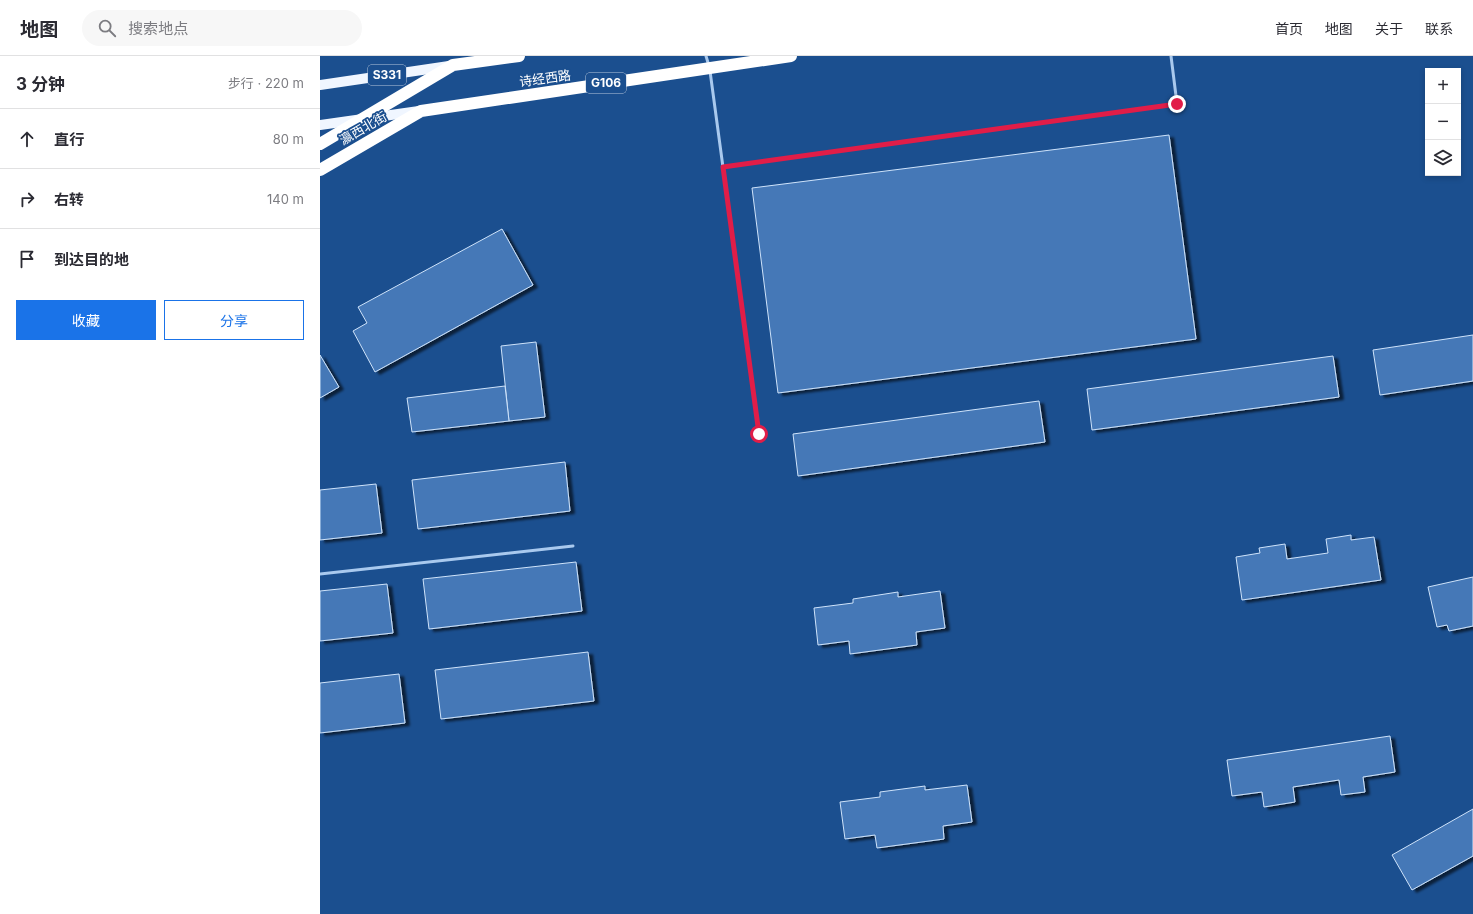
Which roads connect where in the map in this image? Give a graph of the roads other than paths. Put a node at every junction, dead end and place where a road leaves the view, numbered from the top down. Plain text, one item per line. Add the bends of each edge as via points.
1 (519, 56) edge
2 (706, 56) edge
3 (791, 56) edge
4 (1171, 56) edge
5 (453, 65) junction
6 (709, 68) junction
7 (320, 85) edge
8 (421, 111) junction
9 (362, 119) junction
10 (320, 125) edge
11 (320, 144) edge
12 (723, 167) junction
13 (320, 170) edge
14 (759, 434) dead end
15 (573, 546) dead end
16 (320, 574) edge

1 - 5 highway, 诗经西路
2 - 6 lane
3 - 6 highway, 诗经西路 / G106
4 - 12 lane via 1177,104
5 - 7 main road, S331
5 - 9 highway, 瀛西北街
6 - 8 highway, 诗经西路 / G106
6 - 12 lane
8 - 9 main road
8 - 13 highway, 瀛西北街 / G106
9 - 10 main road
9 - 11 highway, 瀛西北街
12 - 14 lane
15 - 16 lane

